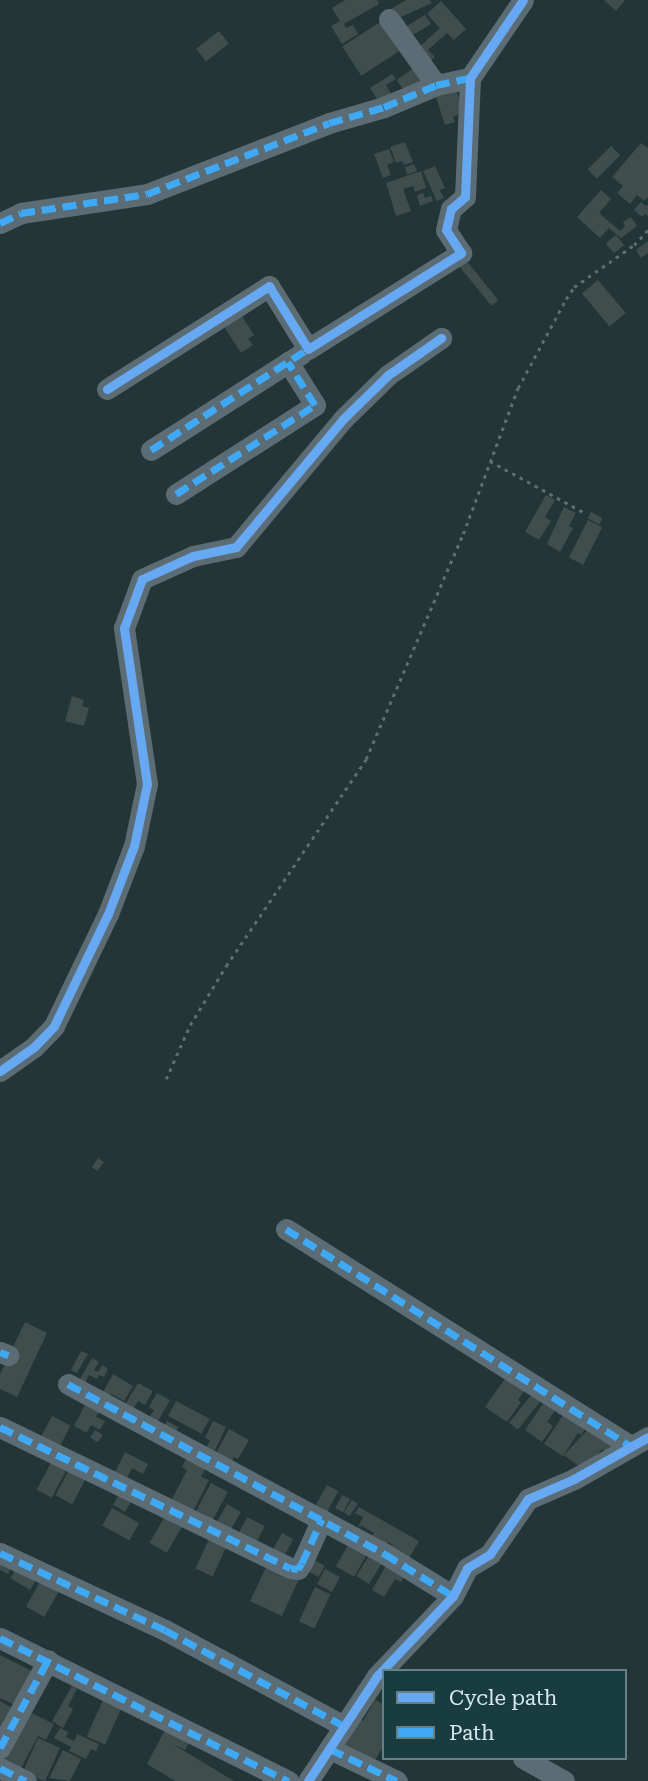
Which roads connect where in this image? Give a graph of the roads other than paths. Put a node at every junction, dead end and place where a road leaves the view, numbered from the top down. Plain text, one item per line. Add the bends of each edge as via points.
1 (519, 1) edge
2 (389, 19) dead end
3 (470, 78) junction
4 (436, 85) junction
5 (0, 223) edge
6 (441, 338) dead end
7 (308, 349) junction
8 (288, 362) junction
9 (107, 388) dead end
10 (151, 450) dead end
11 (176, 494) dead end
12 (0, 1071) edge
13 (286, 1229) dead end
14 (68, 1384) dead end
15 (0, 1427) edge
16 (639, 1442) edge
17 (322, 1519) junction
18 (0, 1553) edge
19 (453, 1596) junction
20 (0, 1638) edge
21 (48, 1660) junction
22 (389, 1669) edge
23 (381, 1678) edge
24 (344, 1726) junction
25 (0, 1748) edge
26 (330, 1749) junction
27 (527, 1760) edge
28 (0, 1768) edge
29 (26, 1781) edge
30 (288, 1781) edge
31 (308, 1781) edge
32 (397, 1781) edge
33 (564, 1781) edge

1 - 3 street
2 - 4 street
3 - 4 street
3 - 7 street via 465,197 451,209 446,230 461,253
4 - 5 street via 147,194 21,213
6 - 12 street via 388,375 343,419 236,547 193,556 142,579 124,628 147,784 134,846 102,927 54,1026
7 - 8 street
7 - 9 street via 269,286
8 - 10 street
8 - 11 street via 315,405
13 - 16 street
14 - 17 street
15 - 17 street via 291,1568 298,1569 302,1563
16 - 19 street via 528,1499 490,1554 467,1568
17 - 19 street
18 - 24 street via 164,1630
19 - 22 street
20 - 21 street
21 - 25 street
21 - 30 street
23 - 24 street
24 - 26 street
26 - 31 street
26 - 32 street
27 - 33 street
28 - 29 street

